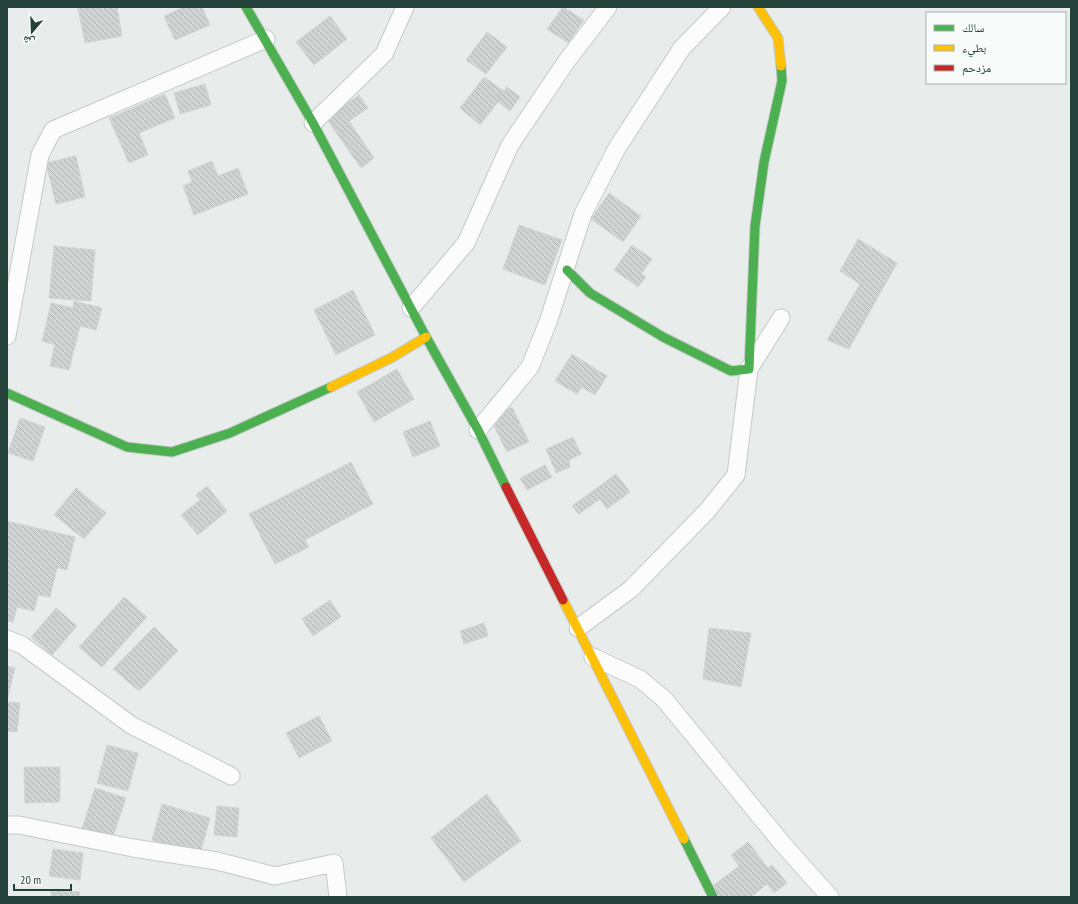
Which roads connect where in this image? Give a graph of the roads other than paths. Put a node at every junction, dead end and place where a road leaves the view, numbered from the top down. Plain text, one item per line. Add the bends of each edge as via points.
1 (246, 7) edge
2 (405, 7) edge
3 (608, 7) edge
4 (722, 7) edge
5 (758, 7) edge
6 (266, 39) junction
7 (313, 123) junction
8 (13, 269) edge
9 (566, 270) junction
10 (411, 308) junction
11 (781, 318) dead end
12 (7, 336) edge
13 (426, 337) junction
14 (749, 369) junction
15 (7, 393) edge
16 (478, 430) junction
17 (578, 628) junction
18 (7, 638) edge
19 (593, 657) junction
20 (231, 776) dead end
21 (7, 825) edge
22 (338, 897) edge
23 (713, 897) edge
24 (830, 897) edge

1 - 6 street
2 - 7 street via 384,54
3 - 10 street via 566,62 510,145 466,243
4 - 9 street via 682,48 617,148 584,214
5 - 14 street via 778,38 782,81 764,162 755,226
6 - 7 street
6 - 8 street via 53,130 40,155
7 - 10 street
8 - 12 street
9 - 14 street via 590,293 663,337 731,371
9 - 16 street via 530,367
10 - 13 street
11 - 14 street
13 - 15 street via 391,358 230,433 172,452 127,447
13 - 16 street
14 - 17 street via 736,475 707,511 631,589
16 - 17 street
17 - 19 street
18 - 20 street via 22,645 131,725
19 - 23 street
19 - 24 street via 640,679 664,700 781,842
21 - 22 street via 19,825 133,848 217,861 275,876 334,862

